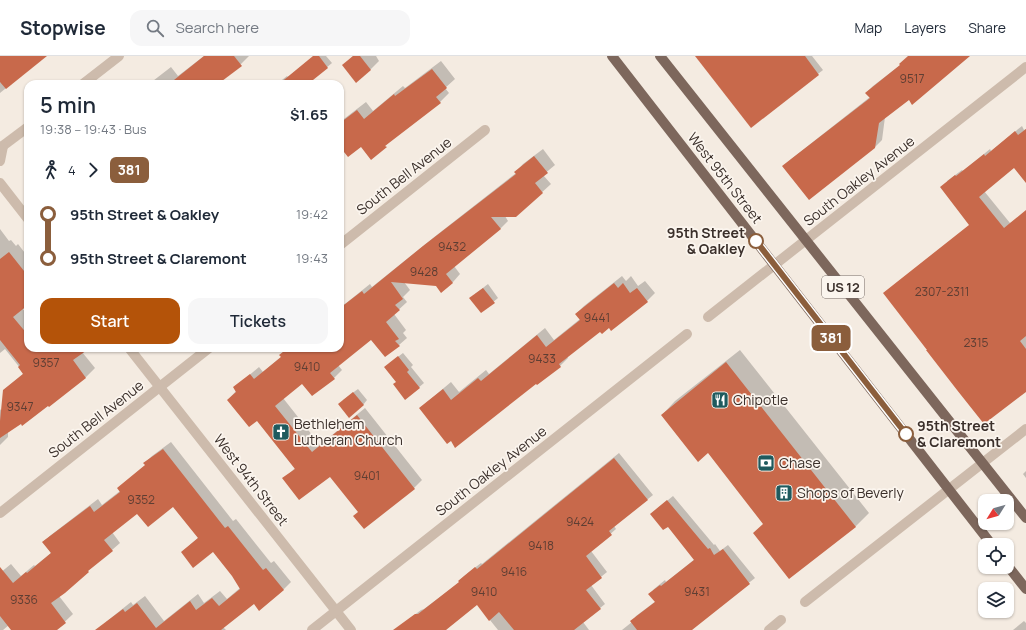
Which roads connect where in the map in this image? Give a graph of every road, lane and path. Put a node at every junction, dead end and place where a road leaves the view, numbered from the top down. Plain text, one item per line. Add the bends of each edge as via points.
1 (118, 56) edge
2 (612, 56) edge
3 (660, 56) edge
4 (1026, 67) edge
5 (88, 80) edge
6 (24, 130) edge
7 (485, 130) dead end
8 (2, 147) edge
9 (0, 160) edge
10 (0, 184) edge
11 (24, 214) edge
12 (806, 240) junction
13 (344, 241) edge
14 (775, 265) junction
15 (708, 317) dead end
16 (687, 334) dead end
17 (132, 352) edge
18 (204, 352) edge
19 (160, 387) junction
20 (1026, 429) edge
21 (982, 463) junction
22 (949, 489) junction
23 (0, 513) edge
24 (1026, 518) edge
25 (987, 538) edge
26 (1014, 574) edge
27 (1026, 589) edge
28 (805, 602) dead end
29 (336, 611) junction
30 (781, 620) dead end
31 (312, 630) edge
32 (351, 630) edge
33 (768, 630) edge

1 - 5 street
2 - 14 main road, West 95th Street / US 12
3 - 12 main road, West 95th Street / US 12
4 - 12 street, South Oakley Avenue
6 - 8 street
7 - 13 street, South Bell Avenue
8 - 9 street
10 - 11 street
12 - 14 street, South Oakley Avenue
12 - 21 main road, West 95th Street / US 12
14 - 15 street, South Oakley Avenue
14 - 22 main road, West 95th Street / US 12
16 - 29 street, South Oakley Avenue
17 - 19 street, West 94th Street
18 - 19 street, South Bell Avenue
19 - 23 street, South Bell Avenue
19 - 29 street, West 94th Street
20 - 21 street
21 - 22 street
21 - 24 main road, West 95th Street / US 12
22 - 25 main road, West 95th Street / US 12
22 - 28 street
26 - 27 main road
29 - 31 street, South Oakley Avenue
29 - 32 street, West 94th Street
30 - 33 street

